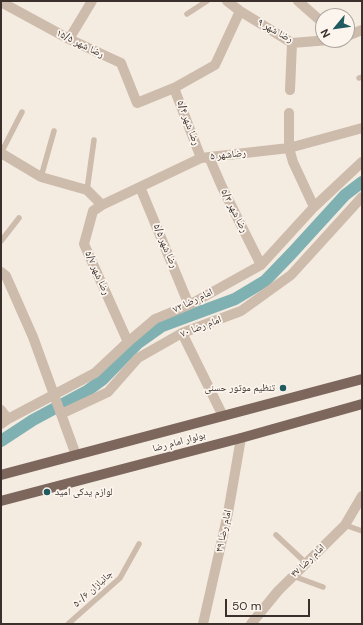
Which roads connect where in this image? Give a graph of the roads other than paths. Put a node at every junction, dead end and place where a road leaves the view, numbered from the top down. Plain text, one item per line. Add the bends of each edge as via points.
1 (92, 1) edge
2 (207, 1) edge
3 (227, 1) edge
4 (298, 1) edge
5 (1, 2) edge
6 (240, 11) junction
7 (187, 14) dead end
8 (315, 14) edge
9 (69, 39) junction
10 (315, 41) edge
11 (292, 43) junction
12 (174, 88) junction
13 (290, 90) dead end
14 (22, 112) dead end
15 (289, 113) dead end
16 (362, 128) edge
17 (54, 132) dead end
18 (94, 140) dead end
19 (289, 148) junction
20 (1, 153) edge
21 (205, 158) junction
22 (362, 162) edge
23 (41, 177) junction
24 (140, 187) junction
25 (87, 190) junction
26 (362, 197) edge
27 (102, 206) junction
28 (314, 207) junction
29 (19, 218) dead end
30 (1, 241) edge
31 (261, 265) junction
32 (1, 272) edge
33 (189, 305) junction
34 (182, 333) junction
35 (128, 342) junction
36 (362, 379) edge
37 (54, 395) junction
38 (362, 404) edge
39 (1, 410) edge
40 (61, 414) junction
41 (223, 416) junction
42 (5, 422) edge
43 (241, 438) junction
44 (76, 455) junction
45 (1, 475) edge
46 (362, 497) edge
47 (1, 501) edge
48 (345, 525) junction
49 (362, 531) edge
50 (276, 535) dead end
51 (139, 544) dead end
52 (306, 563) junction
53 (293, 576) junction
54 (323, 587) dead end
55 (68, 624) edge
56 (203, 624) edge
57 (251, 624) edge

1 - 9 street
2 - 7 lane
3 - 6 street, رضا شهر ۹
4 - 8 street
5 - 9 street, رضا شهر ۱۵/۵
6 - 11 street, رضا شهر ۹
6 - 12 street via 215,65
9 - 12 street, رضا شهر ۱۵/۵ via 121,63 137,103
10 - 11 street, رضا شهر ۹
11 - 13 street
12 - 21 street, رضا شهر ۵/۴
14 - 20 lane
15 - 19 street
16 - 19 street, رضاشهر ۵
17 - 23 lane
18 - 25 lane
19 - 21 street, رضاشهر ۵
19 - 28 street
20 - 23 street
21 - 24 street, رضاشهر ۵
21 - 31 street, ۵/۳ رضا شهر
22 - 28 street, امام رضا ۷۲
23 - 25 street
24 - 27 street, رضاشهر ۵
24 - 33 street, رضا شهر ۵/۵
25 - 27 street
26 - 34 street, امام رضا ۷۰ via 291,275 241,311
27 - 35 street, رضا شهر ۵/۷ via 93,211 84,244
28 - 31 street, امام رضا ۷۲
29 - 30 lane
31 - 33 street, امام رضا ۷۲
32 - 37 street via 6,276 33,337
33 - 35 street, امام رضا ۷۲ via 155,319
34 - 40 street, امام رضا ۷۰ via 138,358 108,392
34 - 41 street
35 - 37 street, امام رضا ۷۲ via 96,373
36 - 41 main road, بولوار امام رضا
37 - 40 street
37 - 42 street, امام رضا ۷۲
38 - 43 main road, بولوار امام رضا
39 - 42 street, امام رضا ۷۲
40 - 44 street
41 - 44 main road, بولوار امام رضا
43 - 47 main road, بولوار امام رضا
43 - 56 street, امام رضا ۴۹ via 228,512
44 - 45 main road, بولوار امام رضا
46 - 48 street, امام رضا ۴۷
48 - 49 lane
48 - 52 street, امام رضا ۴۷
50 - 52 lane
51 - 55 lane, جانبازان ۵۰/۶ via 120,578
52 - 53 street, امام رضا ۴۷
53 - 54 lane
53 - 57 street, امام رضا ۴۷

